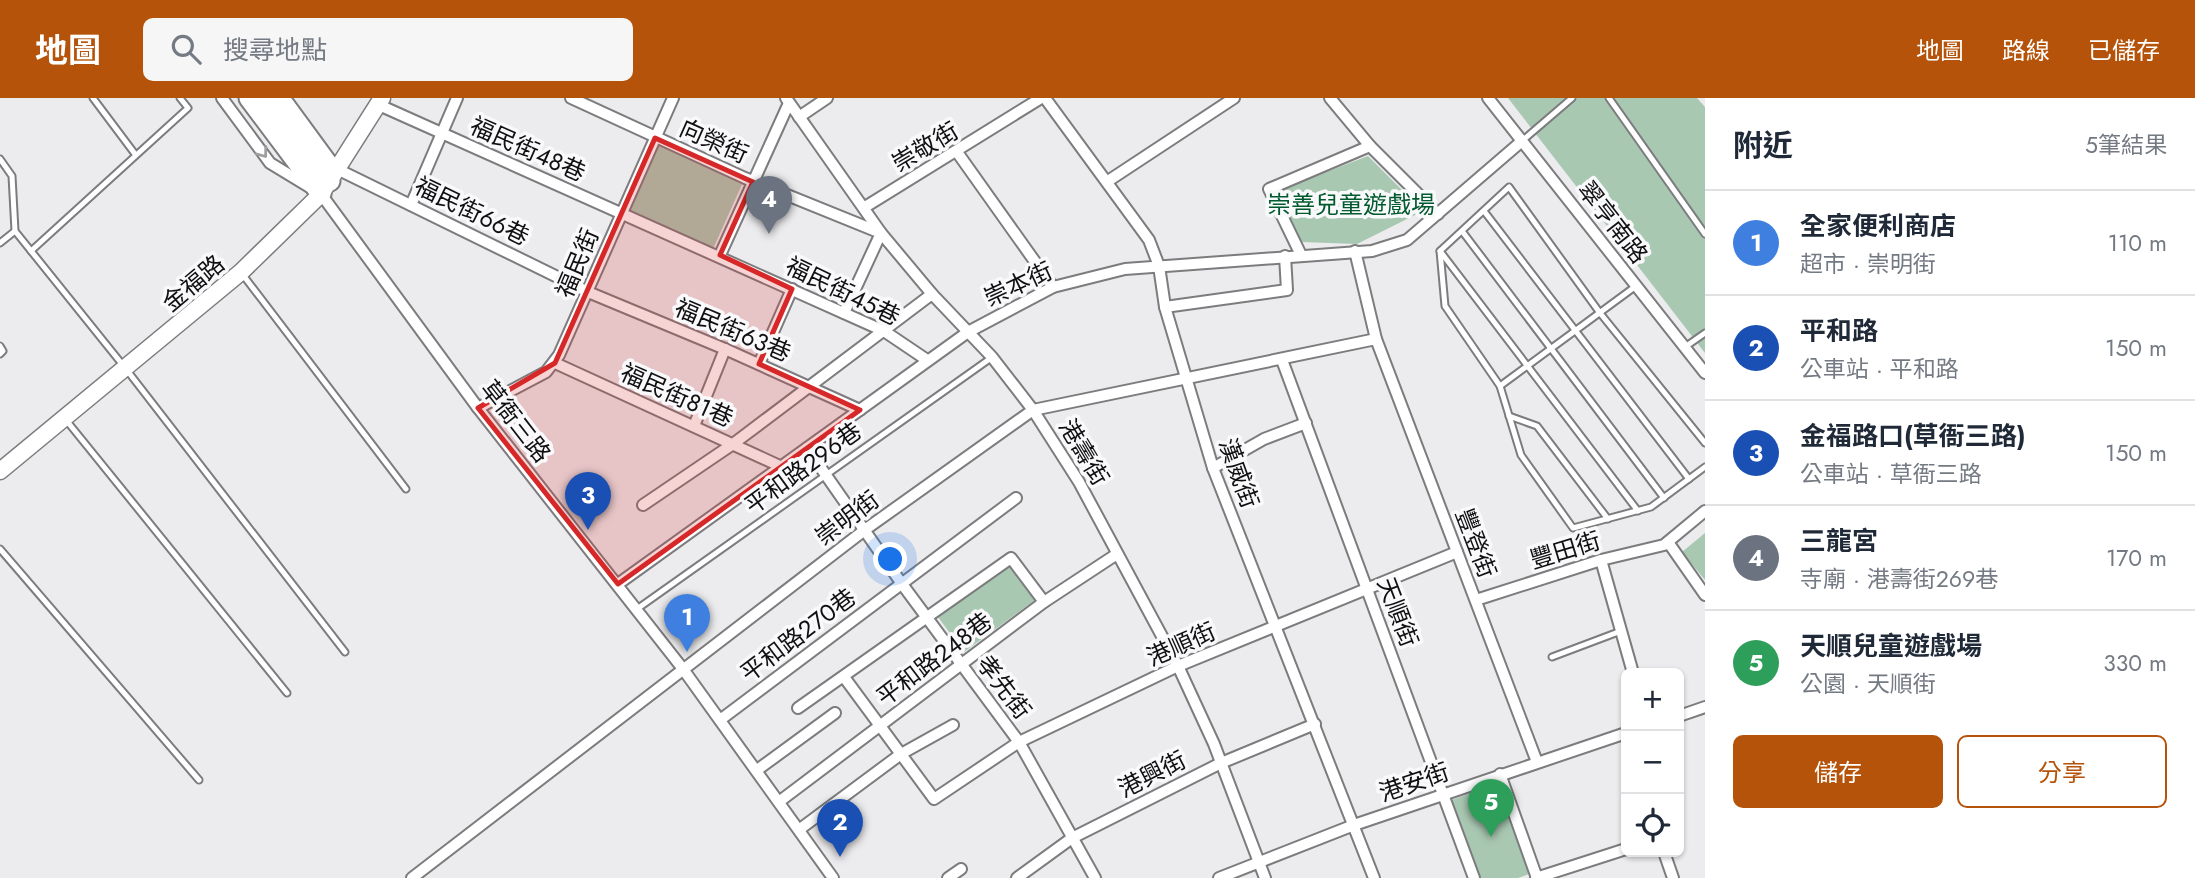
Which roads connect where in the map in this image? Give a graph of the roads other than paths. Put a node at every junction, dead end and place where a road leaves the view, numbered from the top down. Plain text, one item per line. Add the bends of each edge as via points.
1 (93, 98) edge
2 (180, 98) edge
3 (222, 98) edge
4 (249, 98) edge
5 (269, 98) edge
6 (285, 98) edge
7 (457, 98) edge
8 (570, 98) edge
9 (673, 98) edge
10 (827, 98) edge
11 (1043, 98) edge
12 (1234, 98) edge
13 (1330, 98) edge
14 (1488, 98) edge
15 (1572, 98) edge
16 (1609, 98) edge
17 (787, 100) edge
18 (380, 101) edge
19 (799, 117) junction
20 (441, 133) junction
21 (655, 138) junction
22 (1522, 141) junction
23 (1370, 146) junction
24 (957, 152) junction
25 (135, 154) junction
26 (0, 159) edge
27 (329, 181) junction
28 (1108, 181) junction
29 (753, 182) junction
30 (411, 205) junction
31 (865, 207) junction
32 (1484, 211) junction
33 (622, 214) junction
34 (1438, 214) junction
35 (15, 231) junction
36 (1462, 231) junction
37 (881, 233) junction
38 (1705, 234) edge
39 (0, 243) edge
40 (31, 251) junction
41 (1355, 251) junction
42 (1440, 251) junction
43 (720, 255) junction
44 (1301, 255) junction
45 (1285, 256) junction
46 (1159, 266) junction
47 (241, 272) junction
48 (1636, 286) junction
49 (1053, 287) junction
50 (792, 289) junction
51 (588, 292) junction
52 (932, 294) junction
53 (1165, 307) junction
54 (844, 313) junction
55 (1600, 313) junction
56 (884, 331) junction
57 (1575, 331) junction
58 (968, 332) junction
59 (1705, 333) edge
60 (1376, 340) junction
61 (0, 346) edge
62 (1685, 347) junction
63 (725, 349) junction
64 (1550, 349) junction
65 (0, 354) edge
66 (992, 357) junction
67 (927, 360) junction
68 (1282, 360) junction
69 (555, 363) junction
70 (760, 364) junction
71 (1527, 367) junction
72 (126, 369) junction
73 (1705, 373) edge
74 (1186, 380) junction
75 (808, 386) junction
76 (1500, 386) junction
77 (478, 408) junction
78 (860, 410) junction
79 (1033, 410) junction
80 (1509, 416) junction
81 (66, 420) junction
82 (1306, 423) junction
83 (694, 426) junction
84 (1705, 443) edge
85 (733, 444) junction
86 (807, 448) junction
87 (782, 467) junction
88 (1705, 467) edge
89 (1213, 468) junction
90 (0, 471) edge
91 (825, 473) junction
92 (1689, 479) junction
93 (406, 489) dead end
94 (1016, 498) dead end
95 (1664, 498) junction
96 (643, 505) dead end
97 (1638, 511) junction
98 (1705, 511) edge
99 (1608, 519) junction
100 (866, 529) junction
101 (1668, 542) junction
102 (0, 549) edge
103 (1457, 552) junction
104 (1117, 554) junction
105 (1601, 559) junction
106 (618, 584) junction
107 (902, 584) junction
108 (1366, 588) junction
109 (1705, 595) edge
110 (1476, 600) junction
111 (1044, 602) junction
112 (637, 610) junction
113 (926, 617) junction
114 (1276, 626) junction
115 (1621, 631) junction
116 (345, 652) dead end
117 (1552, 657) dead end
118 (961, 664) junction
119 (1178, 666) junction
120 (1632, 668) edge
121 (683, 669) junction
122 (845, 677) junction
123 (287, 693) dead end
124 (1705, 707) edge
125 (799, 708) dead end
126 (835, 713) dead end
127 (1684, 714) edge
128 (720, 720) junction
129 (1315, 724) junction
130 (881, 725) junction
131 (953, 725) dead end
132 (1621, 735) edge
133 (1019, 742) junction
134 (901, 754) junction
135 (1537, 762) junction
136 (1221, 763) junction
137 (757, 770) junction
138 (1500, 774) junction
139 (199, 780) dead end
140 (1445, 794) junction
141 (780, 801) junction
142 (1354, 825) junction
143 (800, 830) junction
144 (1072, 838) junction
145 (1621, 851) edge
146 (1666, 857) edge
147 (1259, 863) junction
148 (961, 869) dead end
149 (412, 878) edge
150 (834, 878) edge
151 (948, 878) edge
152 (1017, 878) edge
153 (1095, 878) edge
154 (1219, 878) edge
155 (1265, 878) edge
156 (1374, 878) edge
157 (1474, 878) edge
158 (1536, 878) edge
159 (1673, 878) edge

1 - 25 lane
2 - 25 lane via 188,108
3 -> 27 street, 福民街66巷 via 270,163
4 - 27 highway
5 - 27 highway
6 - 27 street, 草衙三路
7 - 20 street
8 - 21 street, 向榮街
9 - 21 street, 福民街
10 - 19 street
11 - 24 street, 崇敬街
11 - 28 street, 漢威街
12 - 28 street
13 - 23 street
14 - 22 street, 翠亨南路
15 - 22 lane
16 - 38 lane
17 - 19 street, 港壽街
17 - 29 street
18 - 20 street, 福民街48巷
18 - 27 street, 金福路
19 - 31 street, 港壽街
20 - 30 street
20 - 33 street, 福民街48巷
21 - 29 street, 向榮街
21 - 33 street, 福民街
22 - 34 street, 崇本街
22 - 48 street, 翠亨南路
23 - 34 street
23 - 44 street via 1269,189
24 - 31 street, 崇敬街
24 - 49 street
25 - 40 lane
26 - 35 lane via 12,176
27 - 30 street, 福民街66巷
27 - 47 street, 金福路
27 - 77 street, 草衙三路
28 - 46 street, 漢威街 via 1149,240
29 - 37 street, 向榮街
29 - 43 street
30 - 51 street, 福民街66巷
31 - 37 street, 港壽街
32 - 36 lane
32 - 55 lane via 1509,187
32 - 57 lane
33 - 43 street, 福民街45巷
33 - 51 street, 福民街
34 - 41 street, 崇本街 via 1407,240 1372,251
35 - 39 lane
35 - 40 lane
36 - 42 lane
36 - 64 lane
37 - 52 street, 港壽街
37 - 54 street
40 - 72 lane
41 - 44 street, 崇本街
41 - 60 street, 豐登街
42 - 71 lane
42 - 76 lane via 1445,306
43 - 50 street, 福民街45巷
44 - 45 street, 崇本街
45 - 46 street, 崇本街
45 - 53 street via 1287,290
46 - 49 street, 崇本街 via 1125,269
46 - 53 street, 漢威街
47 - 72 street, 金福路
47 - 93 lane
48 - 55 lane
48 - 62 street, 翠亨南路
49 - 58 street, 崇本街
50 - 54 street, 福民街45巷
50 - 70 street
51 - 63 street, 福民街63巷
51 - 69 street, 福民街
52 - 56 street
52 - 58 street, 港壽街
53 - 74 street, 漢威街
54 - 56 street, 福民街45巷
55 - 57 lane
55 - 84 lane
56 - 67 street, 福民街45巷
56 - 75 street
57 - 64 lane
57 - 92 lane
58 - 66 street, 港壽街
58 - 67 street, 崇本街
59 - 62 lane
60 - 68 street, 崇明街
60 - 103 street, 豐登街
61 - 65 lane
62 - 73 street, 翠亨南路
63 - 70 street, 福民街63巷
63 - 83 street
64 - 71 lane
64 - 95 lane
66 - 79 street, 港壽街
66 - 91 lane, 平和路296巷
67 - 78 street, 崇本街
68 - 74 street, 崇明街
68 - 82 street, 天順街
69 - 77 street
69 - 83 street, 福民街81巷
70 - 75 street, 福民街63巷
71 - 76 lane
71 - 97 lane
72 - 81 street, 金福路
72 - 116 lane
74 - 79 street, 崇明街
74 - 89 street, 漢威街
75 - 78 street, 福民街63巷
75 - 85 street
76 - 80 lane
77 - 106 street, 草衙三路
78 - 86 street, 崇本街
79 - 100 street, 崇明街
79 - 104 street, 港壽街
80 - 99 lane via 1537,426
80 - 99 lane via 1521,455 1573,528
81 - 90 street, 金福路
81 - 123 lane
82 - 89 street via 1264,439
82 - 108 street, 天順街
83 - 85 street, 福民街81巷
85 - 87 street, 福民街81巷
85 - 96 street
86 - 87 street, 崇本街
86 - 91 street, 孝先街
87 - 106 street, 崇本街
88 - 92 lane
89 - 114 street, 漢威街
91 - 100 street, 孝先街
91 - 112 lane, 平和路296巷
92 - 95 lane
94 - 107 street, 平和路270巷
95 - 97 lane
97 - 99 lane
98 - 101 street, 豐田街
100 - 107 street, 孝先街
100 - 121 street, 崇明街
101 - 105 street, 豐田街
101 - 109 street
102 - 139 lane
103 - 108 street, 港順街
103 - 110 street, 豐登街
104 - 111 street, 平和路248巷
104 - 119 street, 港壽街
105 - 110 street, 豐田街
105 - 115 street
106 - 112 street, 草衙三路
107 - 113 street, 孝先街
107 - 128 street, 平和路270巷
108 - 114 street, 港順街
108 - 140 street, 天順街
110 - 135 street, 豐登街
111 - 113 street via 1011,558
111 - 118 street, 平和路248巷
112 - 121 street, 草衙三路
113 - 118 street, 孝先街
113 - 122 street
114 - 119 street, 港順街
114 - 129 street, 漢威街
115 - 117 lane
115 - 120 street
118 - 130 street, 平和路248巷
118 - 133 street, 孝先街
119 - 133 street, 港順街
119 - 136 street, 港壽街
121 - 128 street, 草衙三路
121 - 149 street, 崇明街
122 - 125 street
122 - 130 street
124 - 127 street
126 - 137 street
128 - 137 street, 草衙三路
129 - 136 street, 港興街
129 - 142 street, 漢威街
130 - 134 street
130 - 141 street, 平和路248巷
131 - 134 street
132 - 135 street, 港安街
133 - 134 street, 港順街 via 934,799
133 - 144 street, 孝先街
134 - 143 street
135 - 138 street, 港安街
136 - 144 street, 港興街
136 - 147 street, 港壽街
137 - 141 street, 草衙三路
138 - 140 street, 港安街
138 - 158 street
140 - 142 street, 港安街
140 - 157 street, 天順街
141 - 143 street, 草衙三路
142 - 147 street, 港安街
142 - 156 street, 漢威街
143 - 150 street, 草衙三路
144 - 152 street, 港興街
144 - 153 street, 孝先街
145 - 158 street
146 - 159 street
147 - 154 street, 港安街
147 - 155 street, 港壽街
148 - 151 street

